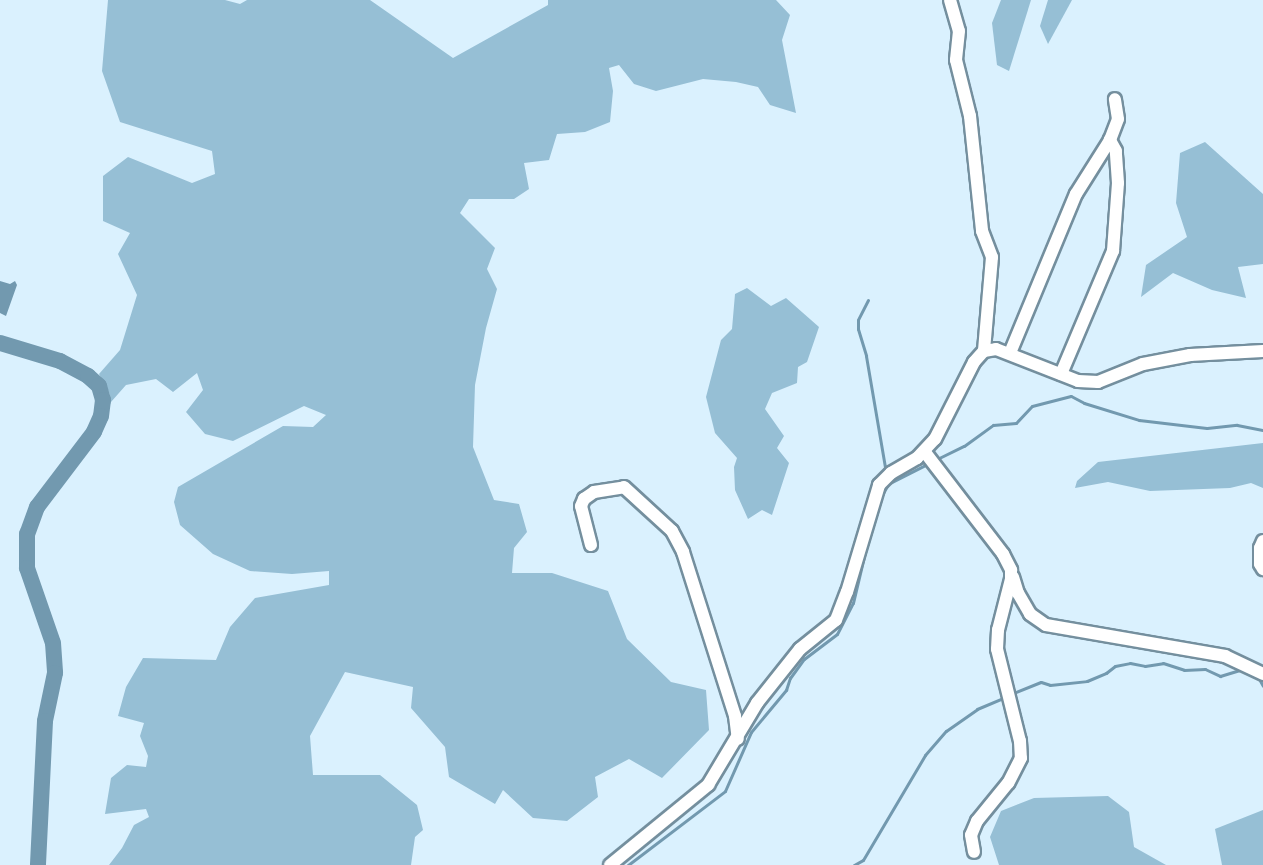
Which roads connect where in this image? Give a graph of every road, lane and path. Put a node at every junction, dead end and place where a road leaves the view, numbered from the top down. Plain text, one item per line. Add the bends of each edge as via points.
1 (950, 0) edge
2 (1115, 99) dead end
3 (1110, 140) junction
4 (984, 351) junction
5 (1263, 351) edge
6 (1010, 353) junction
7 (1061, 374) junction
8 (924, 451) junction
9 (1263, 541) edge
10 (591, 545) dead end
11 (1263, 569) edge
12 (1011, 570) junction
13 (1263, 674) edge
14 (738, 739) junction
15 (974, 852) dead end
16 (610, 865) edge

1 - 4 street via 959,31 956,60 970,116 981,222 992,257
2 - 3 street via 1118,119
3 - 6 street via 1076,194
3 - 7 street via 1116,151 1118,183 1113,251
4 - 6 street
4 - 8 street
5 - 7 street via 1155,362 1098,382 1078,381
6 - 7 street
8 - 12 street
8 - 14 street via 879,484 848,592 836,620 800,649 757,703
9 - 11 street
10 - 14 street via 581,506 594,492 624,487 672,531 683,552 735,716
12 - 13 street via 1030,614 1046,625 1225,656
12 - 15 street via 997,640 1021,758 1008,783 977,821 971,835
14 - 16 street via 708,785

